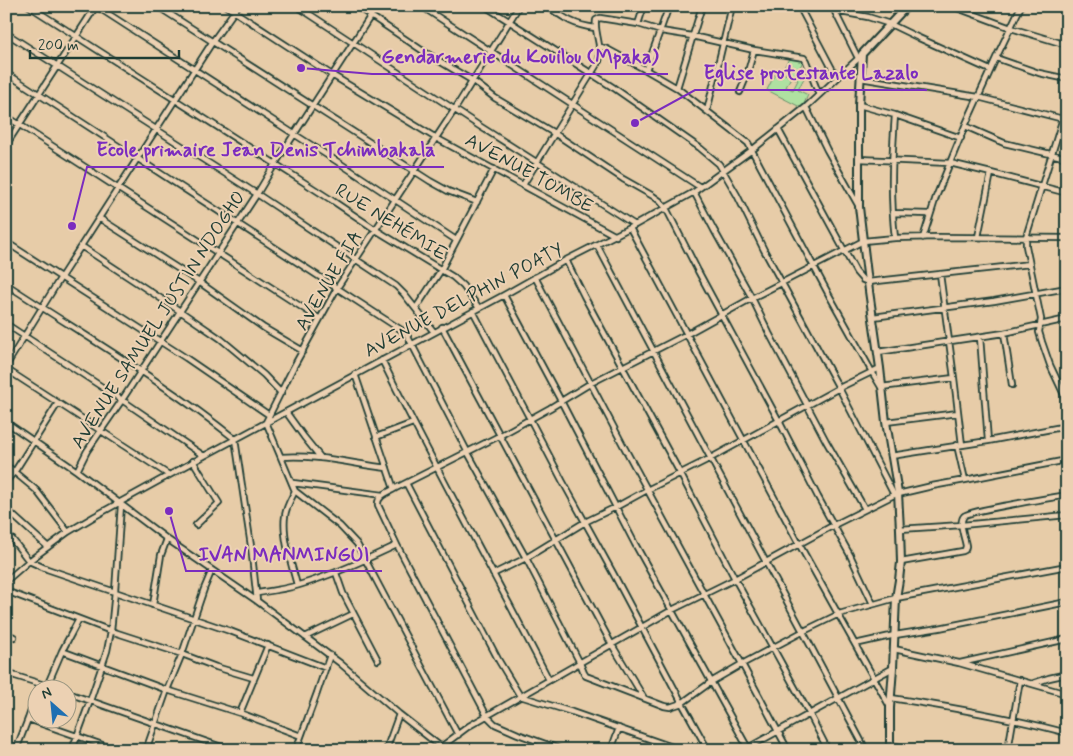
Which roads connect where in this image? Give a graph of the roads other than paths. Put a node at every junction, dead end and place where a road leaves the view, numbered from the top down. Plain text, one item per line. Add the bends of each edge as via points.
1 (29, 6) edge
2 (96, 6) edge
3 (157, 6) edge
4 (226, 6) edge
5 (238, 6) edge
6 (297, 6) edge
7 (356, 6) edge
8 (377, 6) edge
9 (421, 6) edge
10 (486, 6) edge
11 (519, 6) edge
12 (547, 6) edge
13 (563, 6) edge
14 (644, 6) edge
15 (669, 6) edge
16 (702, 6) edge
17 (732, 6) edge
18 (799, 6) edge
19 (907, 6) edge
20 (952, 6) edge
21 (1021, 6) edge
22 (834, 9) edge
23 (235, 12) junction
24 (558, 14) junction
25 (371, 16) junction
26 (510, 21) junction
27 (638, 24) junction
28 (890, 24) junction
29 (595, 28) junction
30 (1011, 28) junction
31 (661, 30) junction
32 (6, 33) edge
33 (76, 36) junction
34 (692, 36) junction
35 (213, 41) junction
36 (353, 43) junction
37 (724, 44) junction
38 (1067, 45) edge
39 (599, 46) junction
40 (754, 50) junction
41 (491, 52) junction
42 (860, 56) junction
43 (996, 58) junction
44 (57, 66) junction
45 (194, 70) junction
46 (646, 70) junction
47 (990, 70) junction
48 (6, 73) edge
49 (592, 74) junction
50 (332, 76) junction
51 (836, 78) junction
52 (860, 78) junction
53 (1067, 79) edge
54 (473, 81) junction
55 (677, 88) junction
56 (740, 92) dead end
57 (39, 94) junction
58 (819, 95) junction
59 (978, 97) junction
60 (176, 100) junction
61 (572, 104) junction
62 (859, 105) junction
63 (1067, 105) edge
64 (312, 106) junction
65 (806, 107) junction
66 (456, 109) junction
67 (707, 111) junction
68 (895, 115) junction
69 (6, 116) edge
70 (1064, 119) edge
71 (19, 125) junction
72 (965, 126) junction
73 (157, 129) junction
74 (778, 129) junction
75 (554, 133) junction
76 (294, 134) junction
77 (436, 138) junction
78 (961, 138) junction
79 (6, 145) edge
80 (752, 150) junction
81 (1052, 154) junction
82 (138, 158) junction
83 (1067, 158) edge
84 (859, 159) junction
85 (536, 161) junction
86 (891, 161) junction
87 (950, 163) junction
88 (275, 164) junction
89 (494, 169) junction
90 (723, 170) junction
91 (414, 172) junction
92 (991, 173) junction
93 (523, 184) junction
94 (1042, 186) junction
95 (700, 187) junction
96 (118, 189) junction
97 (694, 192) junction
98 (1067, 193) edge
99 (257, 194) junction
100 (395, 199) junction
101 (476, 202) junction
102 (859, 207) junction
103 (666, 208) junction
104 (893, 213) junction
105 (930, 214) junction
106 (99, 218) junction
107 (238, 223) junction
108 (635, 225) junction
109 (630, 228) junction
110 (376, 230) junction
111 (616, 236) junction
112 (978, 237) junction
113 (1026, 237) junction
114 (895, 238) junction
115 (923, 238) junction
116 (1067, 238) edge
117 (456, 240) junction
118 (863, 241) junction
119 (6, 242) edge
120 (597, 245) junction
121 (81, 246) junction
122 (845, 250) junction
123 (218, 252) junction
124 (356, 260) junction
125 (566, 260) junction
126 (1030, 264) junction
127 (814, 266) junction
128 (441, 270) junction
129 (940, 274) junction
130 (61, 277) junction
131 (535, 277) junction
132 (199, 282) junction
133 (868, 282) junction
134 (782, 283) junction
135 (6, 284) edge
136 (337, 288) junction
137 (1067, 288) edge
138 (1036, 294) junction
139 (504, 295) junction
140 (752, 298) junction
141 (42, 308) junction
142 (416, 308) junction
143 (479, 308) junction
144 (946, 308) junction
145 (180, 311) junction
146 (473, 311) junction
147 (721, 314) junction
148 (873, 317) junction
149 (320, 319) junction
150 (1067, 319) edge
151 (6, 324) edge
152 (1041, 325) junction
153 (442, 327) junction
154 (434, 332) junction
155 (1004, 333) junction
156 (687, 334) junction
157 (24, 336) junction
158 (980, 337) junction
159 (160, 342) junction
160 (949, 342) junction
161 (412, 344) junction
162 (303, 351) junction
163 (654, 351) junction
164 (878, 352) junction
165 (382, 360) junction
166 (623, 366) junction
167 (6, 368) edge
168 (880, 368) junction
169 (141, 371) junction
170 (872, 372) junction
171 (355, 374) junction
172 (954, 378) junction
173 (591, 383) junction
174 (1012, 384) dead end
175 (881, 387) junction
176 (839, 388) junction
177 (281, 393) junction
178 (122, 400) junction
179 (561, 401) junction
180 (1067, 401) edge
181 (58, 403) junction
182 (808, 405) junction
183 (286, 412) junction
184 (958, 413) junction
185 (270, 415) junction
186 (530, 418) junction
187 (779, 421) junction
188 (6, 422) edge
189 (266, 422) junction
190 (886, 422) junction
191 (413, 423) junction
192 (1067, 426) edge
193 (100, 431) junction
194 (501, 435) junction
195 (376, 437) junction
196 (235, 439) junction
197 (744, 440) junction
198 (34, 441) junction
199 (988, 441) junction
200 (959, 445) junction
201 (467, 451) junction
202 (204, 456) junction
203 (891, 456) junction
204 (281, 458) junction
205 (321, 458) junction
206 (710, 458) junction
207 (1067, 460) edge
208 (193, 462) junction
209 (6, 465) edge
210 (437, 467) junction
211 (387, 468) junction
212 (15, 471) junction
213 (77, 471) junction
214 (680, 473) junction
215 (169, 475) junction
216 (965, 480) junction
217 (6, 481) edge
218 (292, 483) junction
219 (406, 483) junction
220 (394, 489) junction
221 (647, 490) junction
222 (295, 491) junction
223 (896, 494) junction
224 (384, 495) junction
225 (1067, 495) edge
226 (120, 504) junction
227 (616, 508) junction
228 (6, 509) edge
229 (865, 509) junction
230 (1067, 515) edge
231 (585, 522) junction
232 (196, 525) dead end
233 (834, 525) junction
234 (962, 525) junction
235 (900, 529) junction
236 (68, 532) junction
237 (12, 539) dead end
238 (167, 539) junction
239 (556, 540) junction
240 (799, 544) junction
241 (397, 545) junction
242 (48, 547) junction
243 (526, 558) junction
244 (367, 560) junction
245 (29, 561) junction
246 (766, 562) junction
247 (900, 562) junction
248 (1067, 566) edge
249 (212, 570) junction
250 (336, 573) junction
251 (493, 574) junction
252 (735, 579) junction
253 (6, 581) edge
254 (297, 586) junction
255 (6, 591) edge
256 (115, 592) junction
257 (257, 594) junction
258 (704, 594) junction
259 (896, 598) junction
260 (257, 601) junction
261 (1067, 602) edge
262 (873, 604) junction
263 (153, 605) junction
264 (672, 610) junction
265 (353, 614) junction
266 (839, 614) junction
267 (193, 618) junction
268 (79, 619) junction
269 (642, 628) junction
270 (111, 631) junction
271 (804, 631) junction
272 (6, 634) edge
273 (895, 635) junction
274 (14, 637) dead end
275 (305, 637) junction
276 (1067, 639) edge
277 (855, 644) junction
278 (268, 645) junction
279 (612, 645) junction
280 (773, 647) junction
281 (894, 649) junction
282 (62, 651) junction
283 (182, 654) junction
284 (330, 656) junction
285 (378, 660) dead end
286 (580, 663) junction
287 (959, 663) junction
288 (742, 664) junction
289 (102, 666) junction
290 (326, 668) junction
291 (893, 668) junction
292 (6, 673) edge
293 (1067, 674) edge
294 (50, 678) edge
295 (253, 678) junction
296 (28, 679) edge
297 (549, 680) junction
298 (874, 680) junction
299 (1020, 680) junction
300 (711, 682) junction
301 (1032, 684) junction
302 (167, 690) junction
303 (1067, 694) edge
304 (520, 696) junction
305 (78, 697) edge
306 (644, 698) junction
307 (839, 698) junction
308 (891, 698) junction
309 (90, 701) junction
310 (682, 703) junction
311 (890, 708) junction
312 (240, 713) junction
313 (399, 714) junction
314 (810, 715) junction
315 (487, 716) junction
316 (28, 719) edge
317 (1014, 720) junction
318 (155, 724) junction
319 (54, 728) edge
320 (619, 728) junction
321 (778, 732) junction
322 (1067, 733) edge
323 (458, 735) junction
324 (77, 736) junction
325 (301, 736) junction
326 (890, 747) edge
327 (443, 748) edge
328 (747, 749) edge
329 (16, 750) edge
330 (72, 750) edge
331 (118, 750) edge
332 (146, 750) edge
333 (230, 750) edge
334 (296, 750) edge
335 (386, 750) edge
336 (562, 750) edge
337 (611, 750) edge
338 (681, 750) edge
339 (708, 750) edge
340 (788, 750) edge
341 (828, 750) edge
342 (866, 750) edge
343 (914, 750) edge
344 (1008, 750) edge

1 - 33 street, RUE NEHÉMIE
2 - 33 street
2 - 45 street
3 - 35 street
4 - 23 street, AVENUE TOMBE
5 - 23 street
6 - 36 street
7 - 25 street
8 - 25 street, AVENUE SAMUEL JUSTIN NDOGHO
9 - 41 street
10 - 26 street
11 - 26 street, AVENUE FIA
12 - 24 street
13 - 24 street
14 - 27 street
15 - 31 street
16 - 34 street
17 - 37 street
18 - 51 street
19 - 28 street, AVENUE DELPHIN POATY
20 - 30 street
21 - 30 street
22 - 28 street
22 - 42 street
23 - 35 street
23 - 50 street, AVENUE TOMBE
24 - 29 street via 582,26
25 - 36 street, AVENUE SAMUEL JUSTIN NDOGHO
25 - 54 street
26 - 41 street, AVENUE FIA
26 - 49 street
27 - 29 street via 600,18 596,20
27 - 31 street
28 - 42 street, AVENUE DELPHIN POATY
28 - 47 street
29 - 39 street
30 - 38 street
30 - 43 street
31 - 34 street
31 - 46 street
32 - 44 street
33 - 44 street
33 - 60 street, RUE NEHÉMIE
34 - 37 street
34 - 55 street
35 - 45 street
35 - 64 street
36 - 50 street, AVENUE SAMUEL JUSTIN NDOGHO
36 - 66 street
37 - 40 street
37 - 67 street
39 - 46 street
39 - 49 street via 601,57
40 - 56 street
40 - 58 street via 804,58
41 - 54 street, AVENUE FIA
41 - 61 street
42 - 51 street, AVENUE DELPHIN POATY
42 - 52 street
43 - 47 street
43 - 53 street
44 - 57 street
44 - 73 street
45 - 60 street
45 - 76 street
46 - 55 street
47 - 59 street
48 - 57 street
49 - 61 street
49 - 90 street via 700,148
50 - 64 street, AVENUE SAMUEL JUSTIN NDOGHO
50 - 77 street, AVENUE TOMBE
51 - 58 street, AVENUE DELPHIN POATY
52 - 59 street
52 - 62 street
54 - 66 street, AVENUE FIA
54 - 75 street
55 - 67 street
57 - 71 street
57 - 82 street
58 - 65 street, AVENUE DELPHIN POATY
59 - 70 street
59 - 72 street
60 - 73 street
60 - 88 street, RUE NEHÉMIE
61 - 75 street
61 - 95 street
62 - 68 street
62 - 84 street
63 - 70 street
64 - 76 street, AVENUE SAMUEL JUSTIN NDOGHO
64 - 91 street
65 - 74 street, AVENUE DELPHIN POATY
65 - 102 street
66 - 77 street, AVENUE FIA
66 - 85 street
67 - 80 street via 748,143
68 - 78 street
68 - 86 street
69 - 71 street
70 - 81 street
71 - 79 street
71 - 96 street
72 - 78 street
72 - 81 street via 1004,143
73 - 82 street
73 - 99 street
74 - 80 street, AVENUE DELPHIN POATY
74 - 122 street
75 - 85 street
75 - 103 street via 660,200
76 - 88 street, AVENUE SAMUEL JUSTIN NDOGHO
76 - 100 street
77 - 89 street, AVENUE TOMBE
77 - 91 street, AVENUE FIA
78 - 87 street
80 - 90 street, AVENUE DELPHIN POATY
80 - 127 street
81 - 83 street
81 - 94 street
82 - 96 street
82 - 107 street
84 - 86 street
84 - 102 street
85 - 93 street
85 - 108 street
86 - 87 street
86 - 104 street
87 - 92 street
87 - 105 street
88 - 99 street, AVENUE SAMUEL JUSTIN NDOGHO
88 - 110 street, RUE NEHÉMIE
89 - 93 street, AVENUE TOMBE
89 - 101 street
90 - 95 street, AVENUE DELPHIN POATY
90 - 134 street
91 - 100 street, AVENUE FIA
91 - 101 street
92 - 94 street
92 - 112 street
93 - 111 street, AVENUE TOMBE
94 - 98 street
94 - 113 street
95 - 97 street, AVENUE DELPHIN POATY
96 - 106 street
96 - 123 street
97 - 103 street, AVENUE DELPHIN POATY
97 - 140 street
99 - 107 street, AVENUE SAMUEL JUSTIN NDOGHO
99 - 124 street
100 - 110 street, AVENUE FIA
100 - 117 street
101 - 117 street
102 - 118 street
103 - 108 street, AVENUE DELPHIN POATY
103 - 147 street
104 - 105 street
104 - 114 street
105 - 115 street
106 - 121 street
106 - 132 street
107 - 123 street, AVENUE SAMUEL JUSTIN NDOGHO
107 - 136 street
108 - 109 street, AVENUE DELPHIN POATY
109 - 111 street, AVENUE DELPHIN POATY
109 - 156 street
110 - 124 street, AVENUE FIA
110 - 128 street, RUE NEHÉMIE
111 - 120 street, AVENUE DELPHIN POATY
112 - 113 street
112 - 115 street
113 - 116 street
113 - 126 street
114 - 115 street
114 - 118 street
117 - 128 street
118 - 122 street
118 - 133 street
119 - 130 street
120 - 125 street, AVENUE DELPHIN POATY
120 - 163 street
121 - 130 street
121 - 145 street
122 - 127 street
122 - 133 street via 859,276
123 - 132 street, AVENUE SAMUEL JUSTIN NDOGHO
123 - 149 street
124 - 136 street, AVENUE FIA
124 - 142 street via 396,286
125 - 131 street, AVENUE DELPHIN POATY
125 - 166 street
126 - 129 street
126 - 138 street
127 - 134 street
127 - 170 street
128 - 142 street
128 - 143 street, RUE NEHÉMIE via 463,286
129 - 133 street
129 - 144 street
130 - 141 street
130 - 159 street
131 - 139 street, AVENUE DELPHIN POATY
131 - 173 street
132 - 145 street, AVENUE SAMUEL JUSTIN NDOGHO
132 - 162 street
133 - 148 street
134 - 140 street
134 - 176 street
135 - 141 street
136 - 149 street, AVENUE FIA
136 - 161 street via 406,333
137 - 138 street
138 - 144 street
138 - 152 street
139 - 143 street, AVENUE DELPHIN POATY
139 - 179 street
140 - 147 street
140 - 182 street
141 - 157 street
141 - 169 street
142 - 154 street
143 - 146 street, AVENUE DELPHIN POATY
144 - 148 street
144 - 160 street
145 - 159 street, AVENUE SAMUEL JUSTIN NDOGHO
145 - 177 street via 237,351
146 - 153 street, AVENUE DELPHIN POATY
146 - 186 street
147 - 156 street
147 - 187 street
148 - 164 street
149 - 162 street, AVENUE FIA
150 - 152 street
151 - 157 street
152 - 155 street
152 - 180 street via 1042,342
153 - 154 street, AVENUE DELPHIN POATY
153 - 194 street
154 - 161 street, AVENUE DELPHIN POATY
155 - 158 street
155 - 174 street
156 - 163 street
156 - 197 street
157 - 167 street
157 - 178 street
158 - 160 street
158 - 199 street
159 - 169 street, AVENUE SAMUEL JUSTIN NDOGHO
159 - 185 street
160 - 164 street
160 - 172 street
161 - 165 street, AVENUE DELPHIN POATY
161 - 201 street
162 - 177 street, AVENUE FIA
163 - 166 street
163 - 206 street
164 - 168 street
165 - 171 street, AVENUE DELPHIN POATY
165 - 191 street
166 - 173 street
166 - 214 street
167 - 181 street
168 - 170 street
168 - 175 street
169 - 178 street, AVENUE SAMUEL JUSTIN NDOGHO
169 - 196 street
170 - 175 street
170 - 176 street
171 - 183 street, AVENUE DELPHIN POATY
171 - 195 street
172 - 175 street
172 - 184 street
173 - 179 street
173 - 221 street
175 - 190 street
176 - 182 street
176 - 223 street
177 - 185 street, AVENUE FIA
178 - 193 street, AVENUE SAMUEL JUSTIN NDOGHO
178 - 202 street
179 - 186 street
179 - 227 street
181 - 193 street
181 - 198 street
182 - 187 street
182 - 229 street
183 - 189 street, AVENUE DELPHIN POATY
183 - 205 street
184 - 190 street
184 - 200 street
185 - 189 street, AVENUE FIA
186 - 194 street
186 - 231 street
187 - 197 street
187 - 233 street
188 - 198 street
189 - 196 street, AVENUE DELPHIN POATY
189 - 204 street
190 - 203 street
191 - 195 street
191 - 210 street
192 - 199 street
193 - 213 street, AVENUE SAMUEL JUSTIN NDOGHO
193 - 215 street
194 - 201 street
194 - 239 street
195 - 211 street
196 - 202 street, AVENUE DELPHIN POATY
196 - 257 street
197 - 206 street
197 - 240 street
198 - 212 street
198 - 213 street
199 - 200 street
200 - 203 street
200 - 216 street
201 - 210 street
201 - 243 street
202 - 208 street, AVENUE DELPHIN POATY
203 - 223 street
204 - 205 street
204 - 218 street
205 - 211 street
206 - 214 street
206 - 246 street
207 - 216 street
208 - 215 street, AVENUE DELPHIN POATY
208 - 232 street via 218,503
209 - 212 street
210 - 219 street
210 - 251 street
211 - 220 street
212 - 217 street
212 - 236 street via 36,490
213 - 226 street
214 - 221 street
214 - 252 street
215 - 226 street, AVENUE DELPHIN POATY
216 - 223 street
218 - 222 street
218 - 224 street
219 - 220 street
219 - 304 street
220 - 224 street
221 - 227 street
221 - 258 street
222 - 244 street via 340,526
222 - 254 street via 284,525
223 - 229 street
223 - 235 street
224 - 241 street via 378,505
225 - 234 street via 970,513 963,518
226 - 236 street, AVENUE DELPHIN POATY
226 - 238 street
226 - 256 street
227 - 231 street
227 - 264 street
228 - 242 street
229 - 233 street
230 - 234 street
231 - 239 street
231 - 269 street
233 - 240 street
233 - 262 street
234 - 235 street
234 - 247 street via 965,550
235 - 247 street
236 - 242 street, AVENUE DELPHIN POATY
237 - 245 street
238 - 249 street
238 - 263 street via 161,554
239 - 243 street
239 - 279 street
240 - 246 street
240 - 266 street
241 - 244 street
241 - 315 street
242 - 245 street, AVENUE DELPHIN POATY
243 - 251 street
243 - 286 street
244 - 250 street
244 - 323 street
245 - 253 street, AVENUE DELPHIN POATY
245 - 256 street
246 - 252 street
246 - 271 street
247 - 259 street
248 - 259 street
249 - 260 street
249 - 267 street
250 - 254 street
250 - 265 street
251 - 297 street
252 - 258 street
252 - 280 street
254 - 257 street
255 - 268 street
256 - 263 street
256 - 270 street
257 - 260 street
258 - 264 street
258 - 288 street
259 - 262 street
259 - 273 street
260 - 275 street
261 - 273 street
262 - 266 street
263 - 267 street
264 - 269 street
264 - 300 street
265 - 275 street
265 - 285 street
266 - 271 street
266 - 277 street
267 - 278 street
267 - 283 street
268 - 270 street
268 - 282 street
269 - 279 street
269 - 310 street
270 - 283 street
270 - 289 street
271 - 280 street
271 - 307 street
272 - 274 street
273 - 277 street
273 - 281 street
275 - 284 street
276 - 287 street
277 - 298 street
278 - 290 street
278 - 295 street
279 - 286 street
279 - 306 street
280 - 288 street
280 - 314 street
281 - 287 street
281 - 291 street
282 - 289 street
282 - 294 street
283 - 295 street
283 - 302 street
284 - 290 street
284 - 313 street
286 - 297 street
286 - 306 street via 586,676
287 - 299 street
288 - 300 street
288 - 321 street
289 - 302 street
289 - 309 street
290 - 325 street
291 - 298 street
291 - 308 street
292 - 296 street
293 - 301 street
295 - 312 street
297 - 304 street
298 - 307 street
298 - 311 street
299 - 301 street
299 - 317 street
300 - 310 street
300 - 328 street
301 - 303 street
302 - 312 street
302 - 318 street
304 - 315 street
304 - 320 street
305 - 309 street
306 - 310 street via 670,707
307 - 314 street
307 - 342 street
308 - 311 street
308 - 317 street
309 - 318 street
309 - 324 street
310 - 339 street
311 - 326 street
312 - 325 street
313 - 327 street
313 - 335 street
314 - 321 street
314 - 341 street
315 - 323 street
315 - 336 street via 503,728
316 - 329 street
317 - 322 street
317 - 344 street
318 - 332 street
318 - 333 street
319 - 324 street
320 - 337 street
320 - 338 street
321 - 328 street
321 - 340 street
323 - 327 street
324 - 330 street
324 - 331 street
325 - 334 street
326 - 343 street

